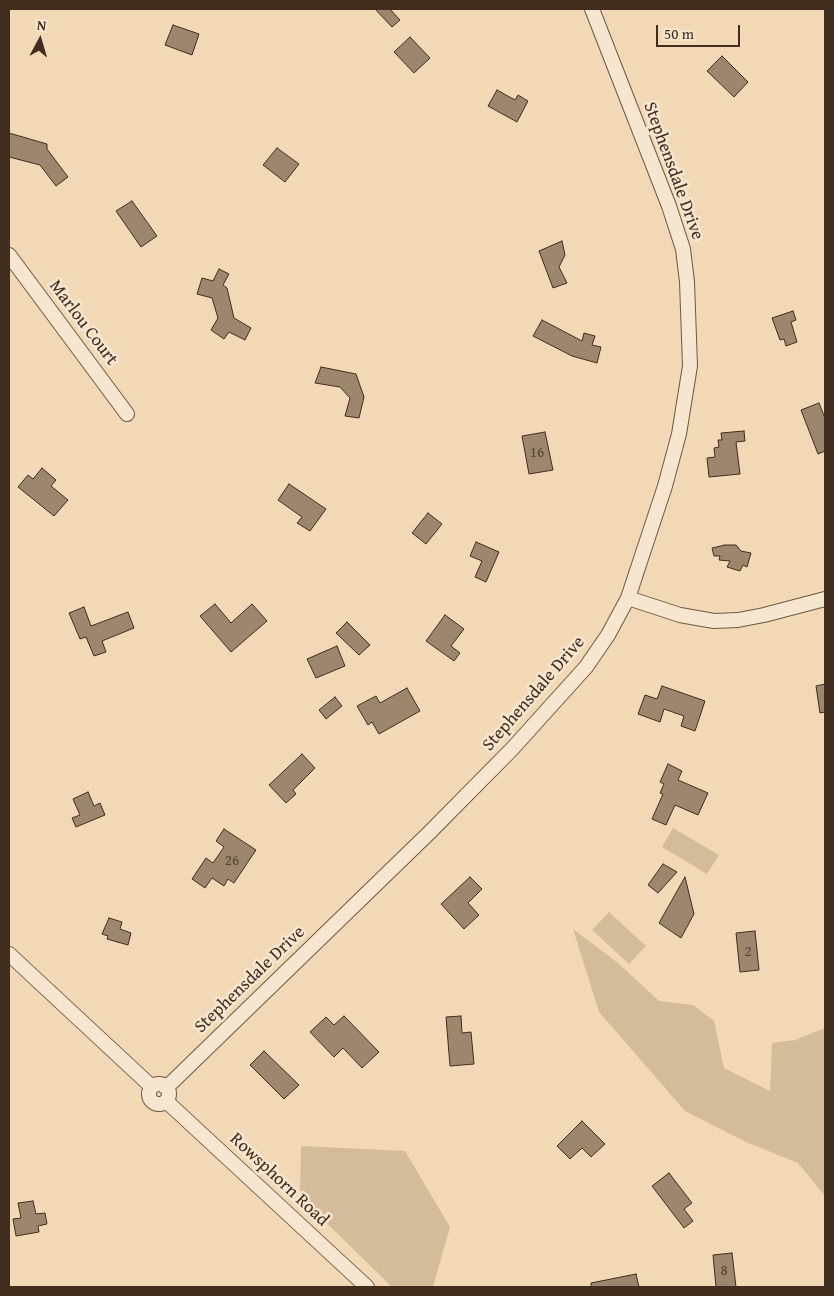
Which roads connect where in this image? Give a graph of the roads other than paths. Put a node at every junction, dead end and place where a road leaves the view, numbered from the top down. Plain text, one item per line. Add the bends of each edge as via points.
1 (592, 9) edge
2 (9, 255) edge
3 (127, 414) dead end
4 (628, 598) junction
5 (825, 599) edge
6 (9, 954) edge
7 (162, 1092) junction
8 (367, 1287) edge

1 - 4 street, Stephensdale Drive via 669,206 683,249 687,282 690,366 678,434 665,486
2 - 3 street, Marlou Court
4 - 5 street via 680,615 714,620 738,620
4 - 7 street, Stephensdale Drive via 586,666 512,749
6 - 7 street, Rowsphorn Road
7 - 8 street, Rowsphorn Road

